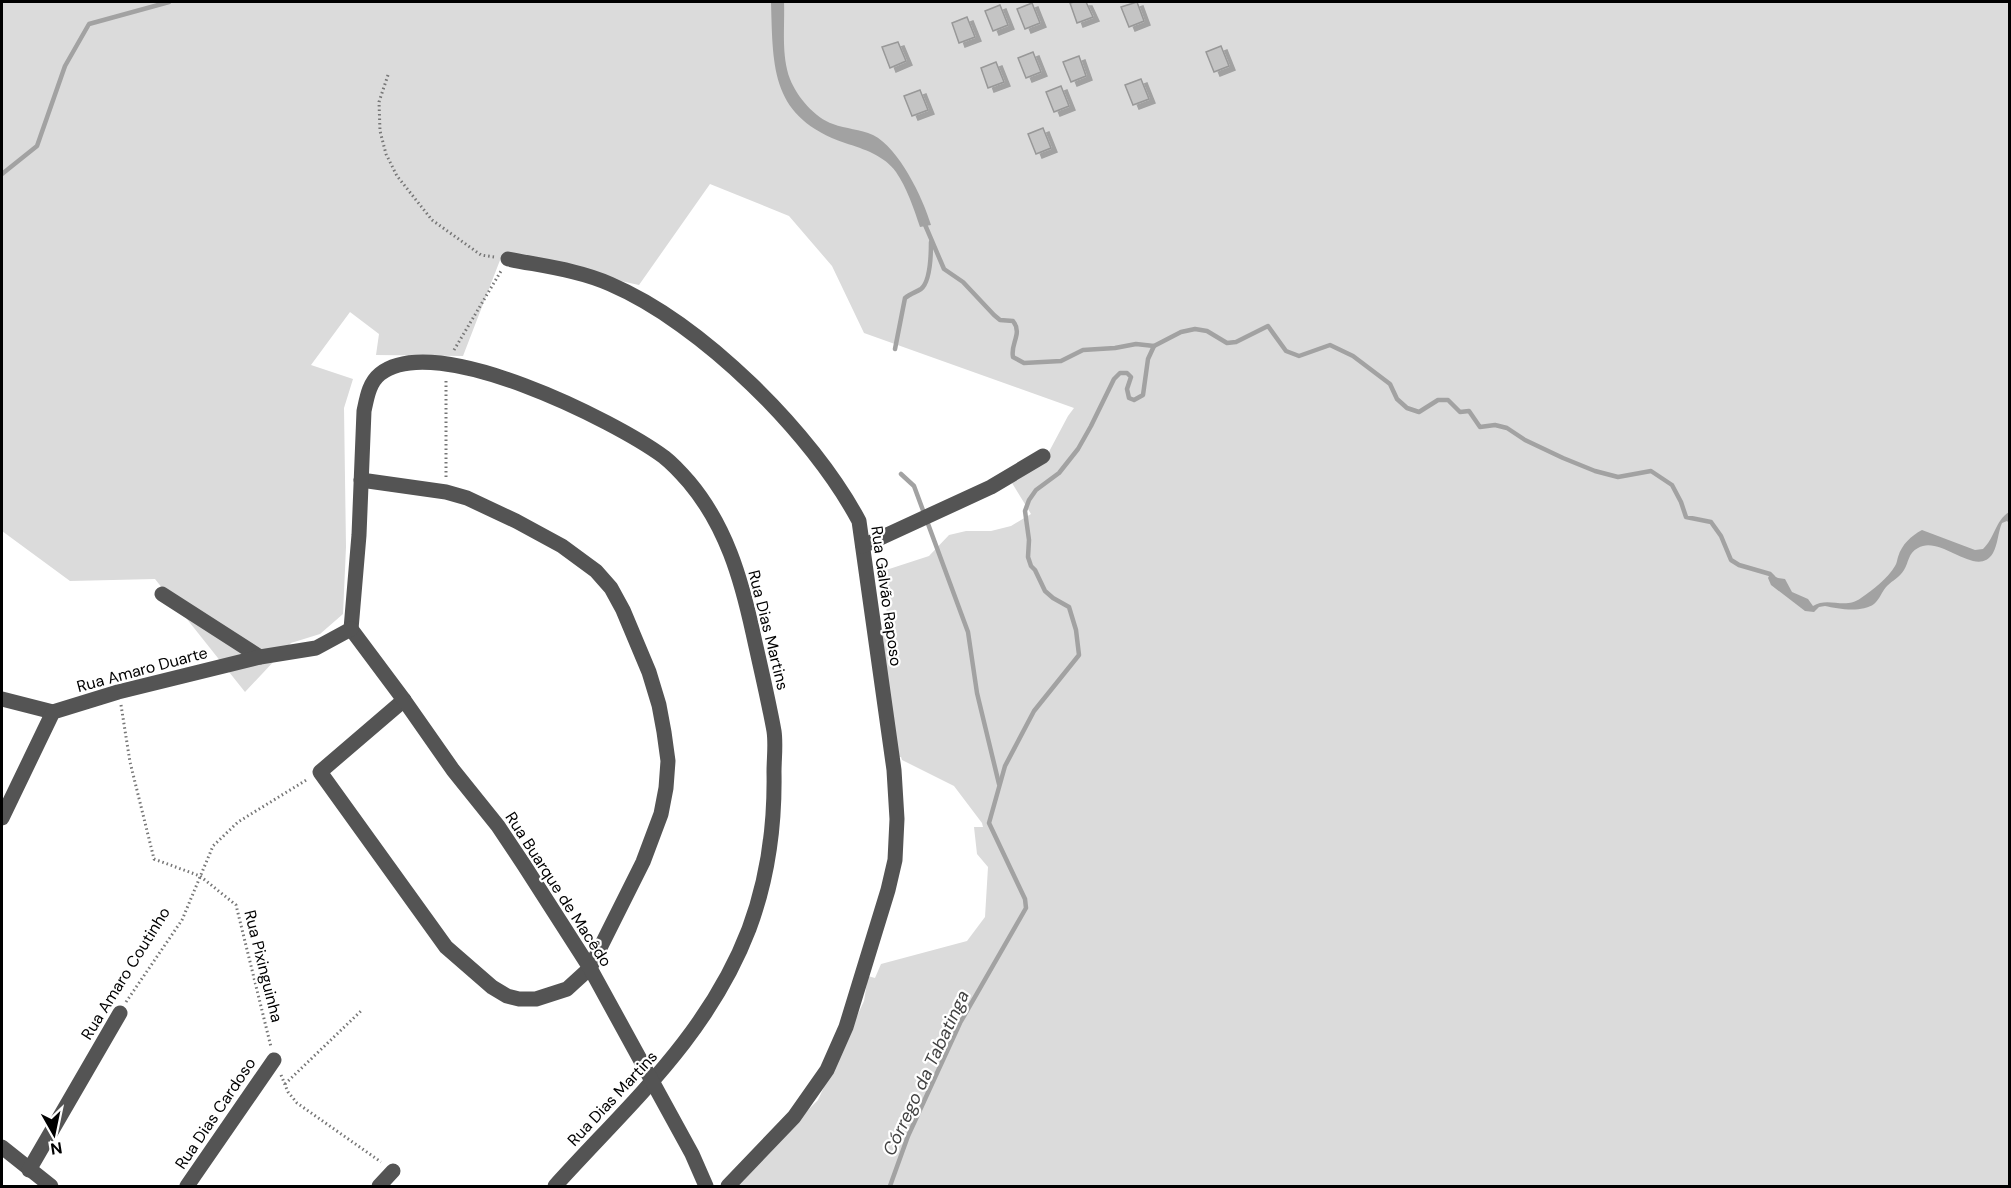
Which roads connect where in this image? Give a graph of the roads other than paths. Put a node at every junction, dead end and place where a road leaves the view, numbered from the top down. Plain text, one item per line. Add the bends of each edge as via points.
1 (508, 259) road end
2 (1043, 456) dead end
3 (361, 480) junction
4 (863, 546) junction
5 (162, 594) dead end
6 (351, 629) junction
7 (260, 657) junction
8 (2, 699) edge
9 (404, 700) junction
10 (53, 712) junction
11 (2, 818) edge
12 (590, 968) junction
13 (120, 1013) road end
14 (274, 1060) road end
15 (652, 1083) junction
16 (2, 1147) edge
17 (29, 1170) junction
18 (393, 1171) road end
19 (51, 1186) edge
20 (187, 1186) edge
21 (379, 1186) edge
22 (555, 1186) edge
23 (706, 1186) edge
24 (729, 1186) edge

1 - 4 street, Rua Galvão Raposo via 609,283 686,328 776,409 822,462 859,521
2 - 4 street via 991,487
3 - 6 street, Rua Dias Martins
3 - 12 street via 446,492 516,521 562,546 596,571 623,610 650,672 664,732 666,788 643,862
3 - 15 street, Rua Dias Martins via 364,411 374,380 383,371 397,366 446,363 525,385 622,430 667,459 719,525 743,587 774,734 773,831 765,877 749,929 726,981 683,1046
4 - 24 street, Rua Galvão Raposo via 894,770 895,860 846,1027 827,1070 794,1118
5 - 7 street
6 - 7 street, Rua Amaro Duarte via 316,648
6 - 9 street, Rua Buarque de Macêdo
7 - 10 street, Rua Amaro Duarte
8 - 10 street
9 - 12 street, Rua Buarque de Macêdo via 498,826
9 - 12 street via 320,772 447,947 492,987 507,996 536,999 567,989
10 - 11 street
12 - 15 street, Rua Buarque de Macêdo
13 - 17 street, Rua Amaro Coutinho
14 - 20 street, Rua Dias Cardoso
15 - 22 street, Rua Dias Martins
15 - 23 street, Rua Buarque de Macêdo
16 - 17 street
17 - 19 street
18 - 21 street

